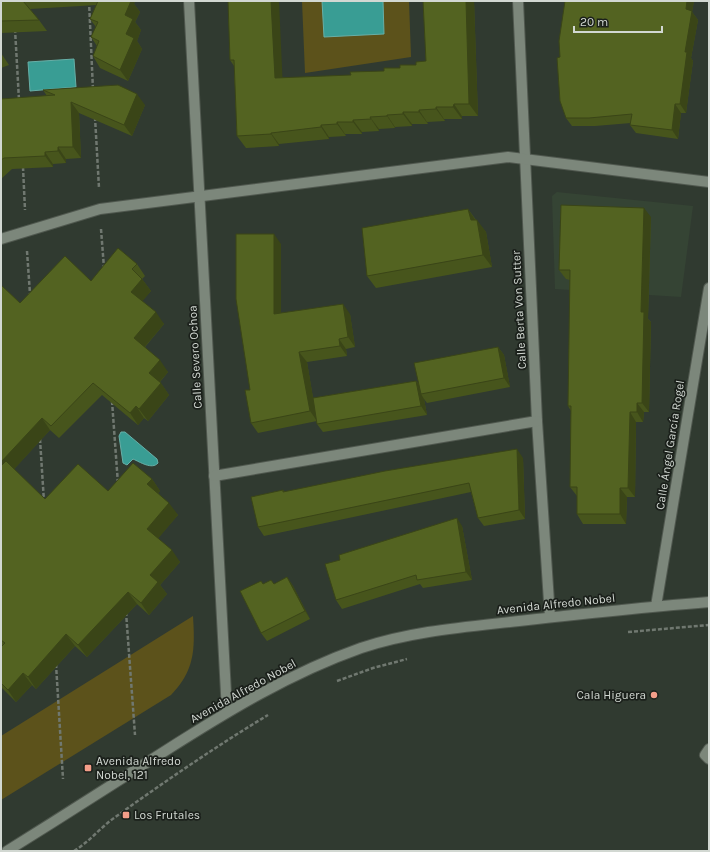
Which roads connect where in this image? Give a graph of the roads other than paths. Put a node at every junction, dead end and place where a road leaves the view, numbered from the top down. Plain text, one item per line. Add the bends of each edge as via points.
1 (189, 1) edge
2 (518, 1) edge
3 (525, 159) junction
4 (709, 182) edge
5 (200, 197) junction
6 (1, 239) edge
7 (709, 288) edge
8 (537, 421) junction
9 (214, 476) junction
10 (709, 602) edge
11 (656, 606) junction
12 (550, 617) junction
13 (227, 712) junction
14 (709, 749) edge
15 (709, 759) edge
16 (7, 851) edge

1 - 5 street, Calle Severo Ochoa
2 - 3 street, Calle Berta Von Sutter
3 - 4 street
3 - 5 street via 508,157
3 - 8 street, Calle Berta Von Sutter
5 - 6 street via 100,209
5 - 9 street, Calle Severo Ochoa
7 - 11 street, Calle Ángel García Rogel
8 - 9 street
8 - 12 street, Calle Berta Von Sutter
9 - 13 street, Calle Severo Ochoa
10 - 11 street, Avenida Alfredo Nobel
11 - 12 street, Avenida Alfredo Nobel
12 - 13 street, Avenida Alfredo Nobel via 395,638 303,671
13 - 16 street, Avenida Alfredo Nobel
14 - 15 street via 705,755

